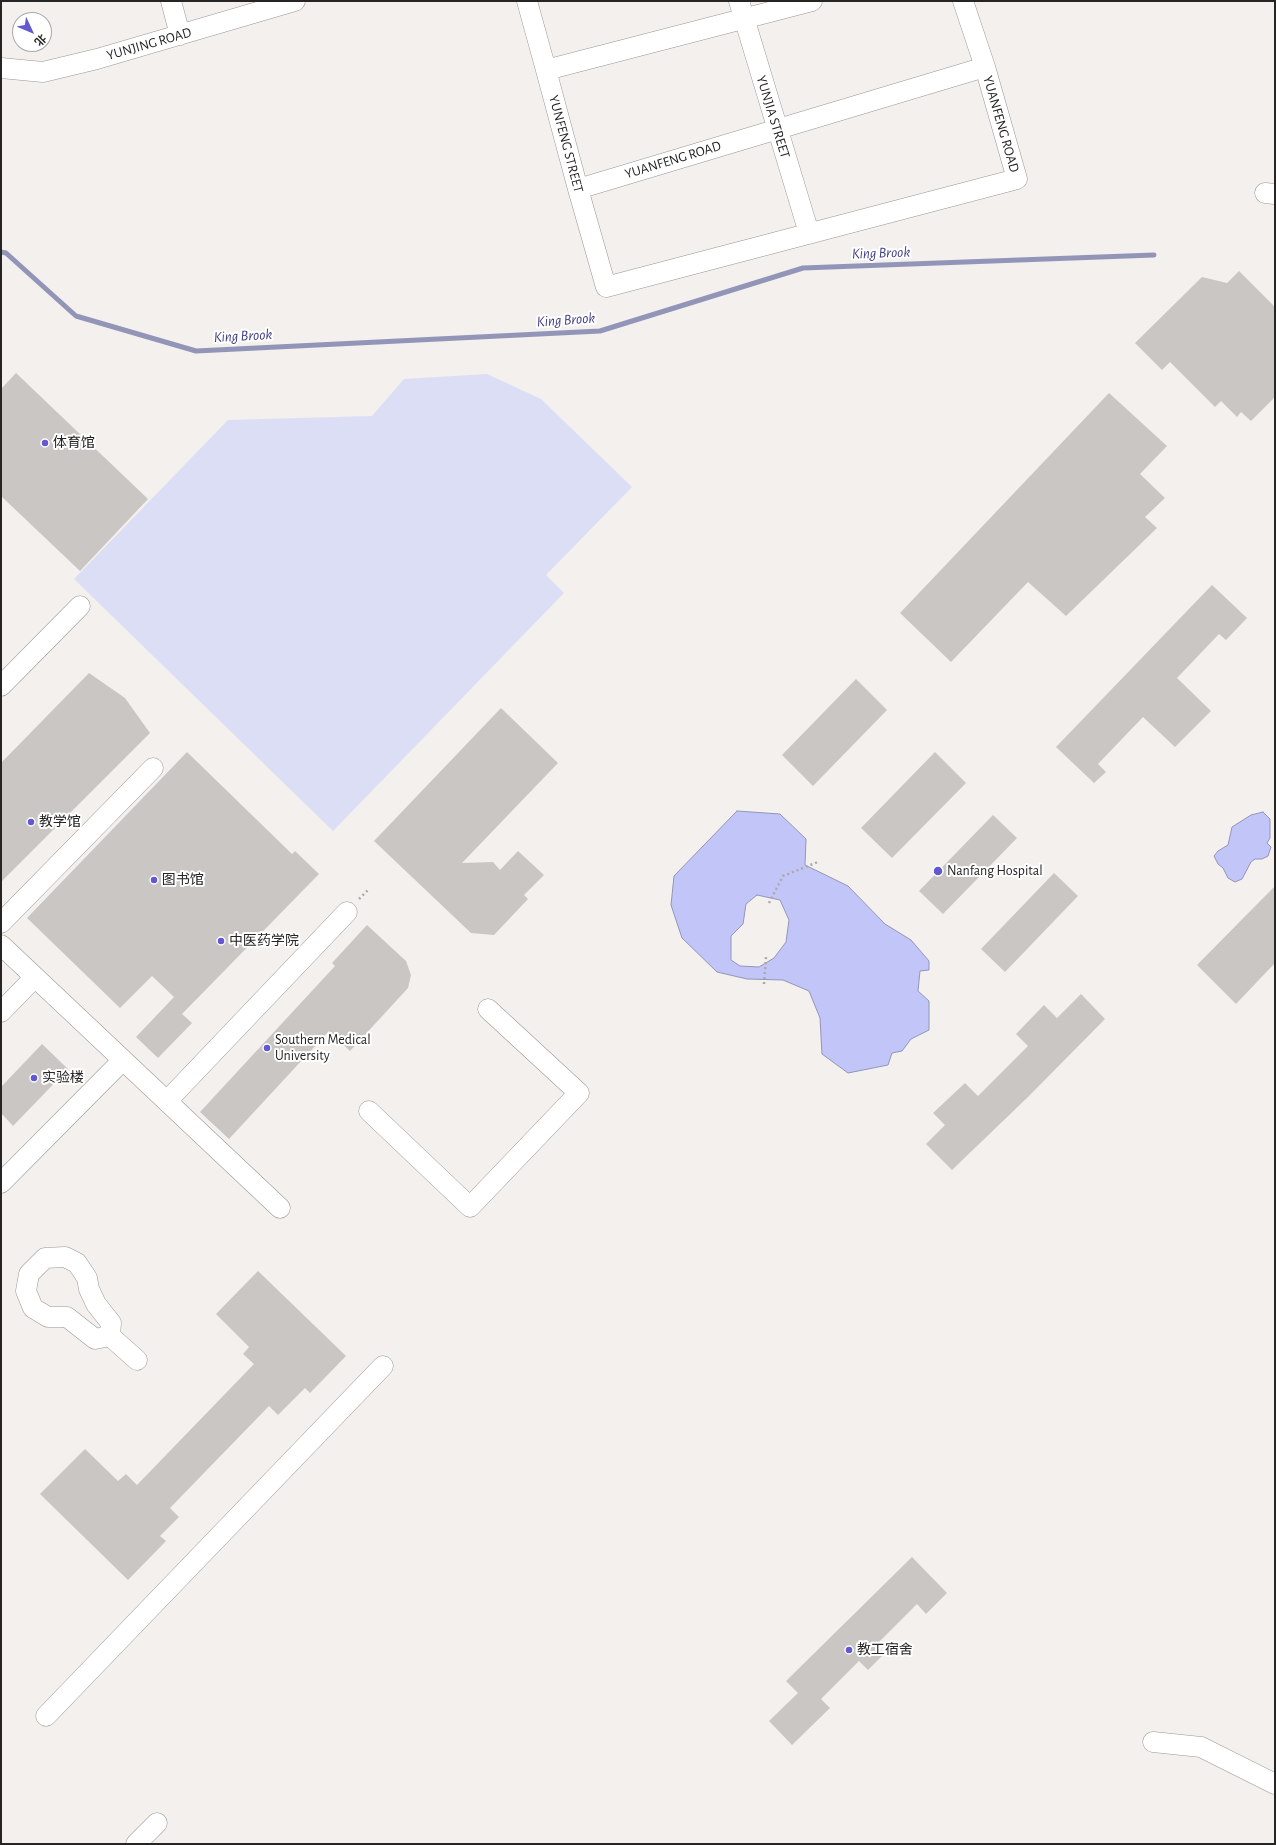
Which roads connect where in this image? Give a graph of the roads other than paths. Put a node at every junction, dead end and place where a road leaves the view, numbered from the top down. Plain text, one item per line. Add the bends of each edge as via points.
1 (171, 1) edge
2 (295, 1) edge
3 (527, 1) edge
4 (812, 1) edge
5 (963, 1) edge
6 (742, 10) edge
7 (180, 35) junction
8 (985, 67) junction
9 (1, 68) edge
10 (546, 70) junction
11 (777, 129) junction
12 (578, 189) junction
13 (809, 233) junction
14 (606, 287) joint
15 (80, 606) dead end
16 (1, 686) edge
17 (153, 768) dead end
18 (347, 912) dead end
19 (1, 924) edge
20 (1, 945) edge
21 (35, 977) junction
22 (488, 1008) dead end
23 (1, 1012) edge
24 (123, 1060) junction
25 (167, 1101) junction
26 (369, 1111) dead end
27 (1, 1183) edge
28 (280, 1208) dead end
29 (110, 1336) junction
30 (136, 1360) dead end
31 (383, 1366) dead end
32 (46, 1716) dead end
33 (1153, 1742) dead end
34 (1275, 1784) edge
35 (157, 1823) dead end
36 (136, 1844) edge

1 - 7 street
2 - 7 street, YUNJING ROAD
3 - 10 street, YUNFENG STREET
4 - 6 street
5 - 8 street
6 - 10 street
6 - 11 street, YUNJIA STREET
7 - 9 street, YUNJING ROAD via 43,72
8 - 11 street, YUANFENG ROAD
8 - 13 street, YUANFENG ROAD via 1017,178
10 - 12 street, YUNFENG STREET
11 - 12 street, YUANFENG ROAD
11 - 13 street, YUNJIA STREET
12 - 14 street, YUNFENG STREET
13 - 14 street, YUANFENG ROAD
15 - 16 street
17 - 19 street
18 - 25 street
20 - 21 street
21 - 23 street
21 - 24 street
22 - 26 street via 579,1094 470,1207
24 - 25 street
24 - 27 street
25 - 28 street
29 - 29 street via 111,1322 96,1304 87,1278 77,1263 65,1257 45,1258 29,1274 26,1291 33,1308 48,1317 67,1317 95,1338
29 - 30 street
31 - 32 street
33 - 34 street via 1200,1747
35 - 36 street

